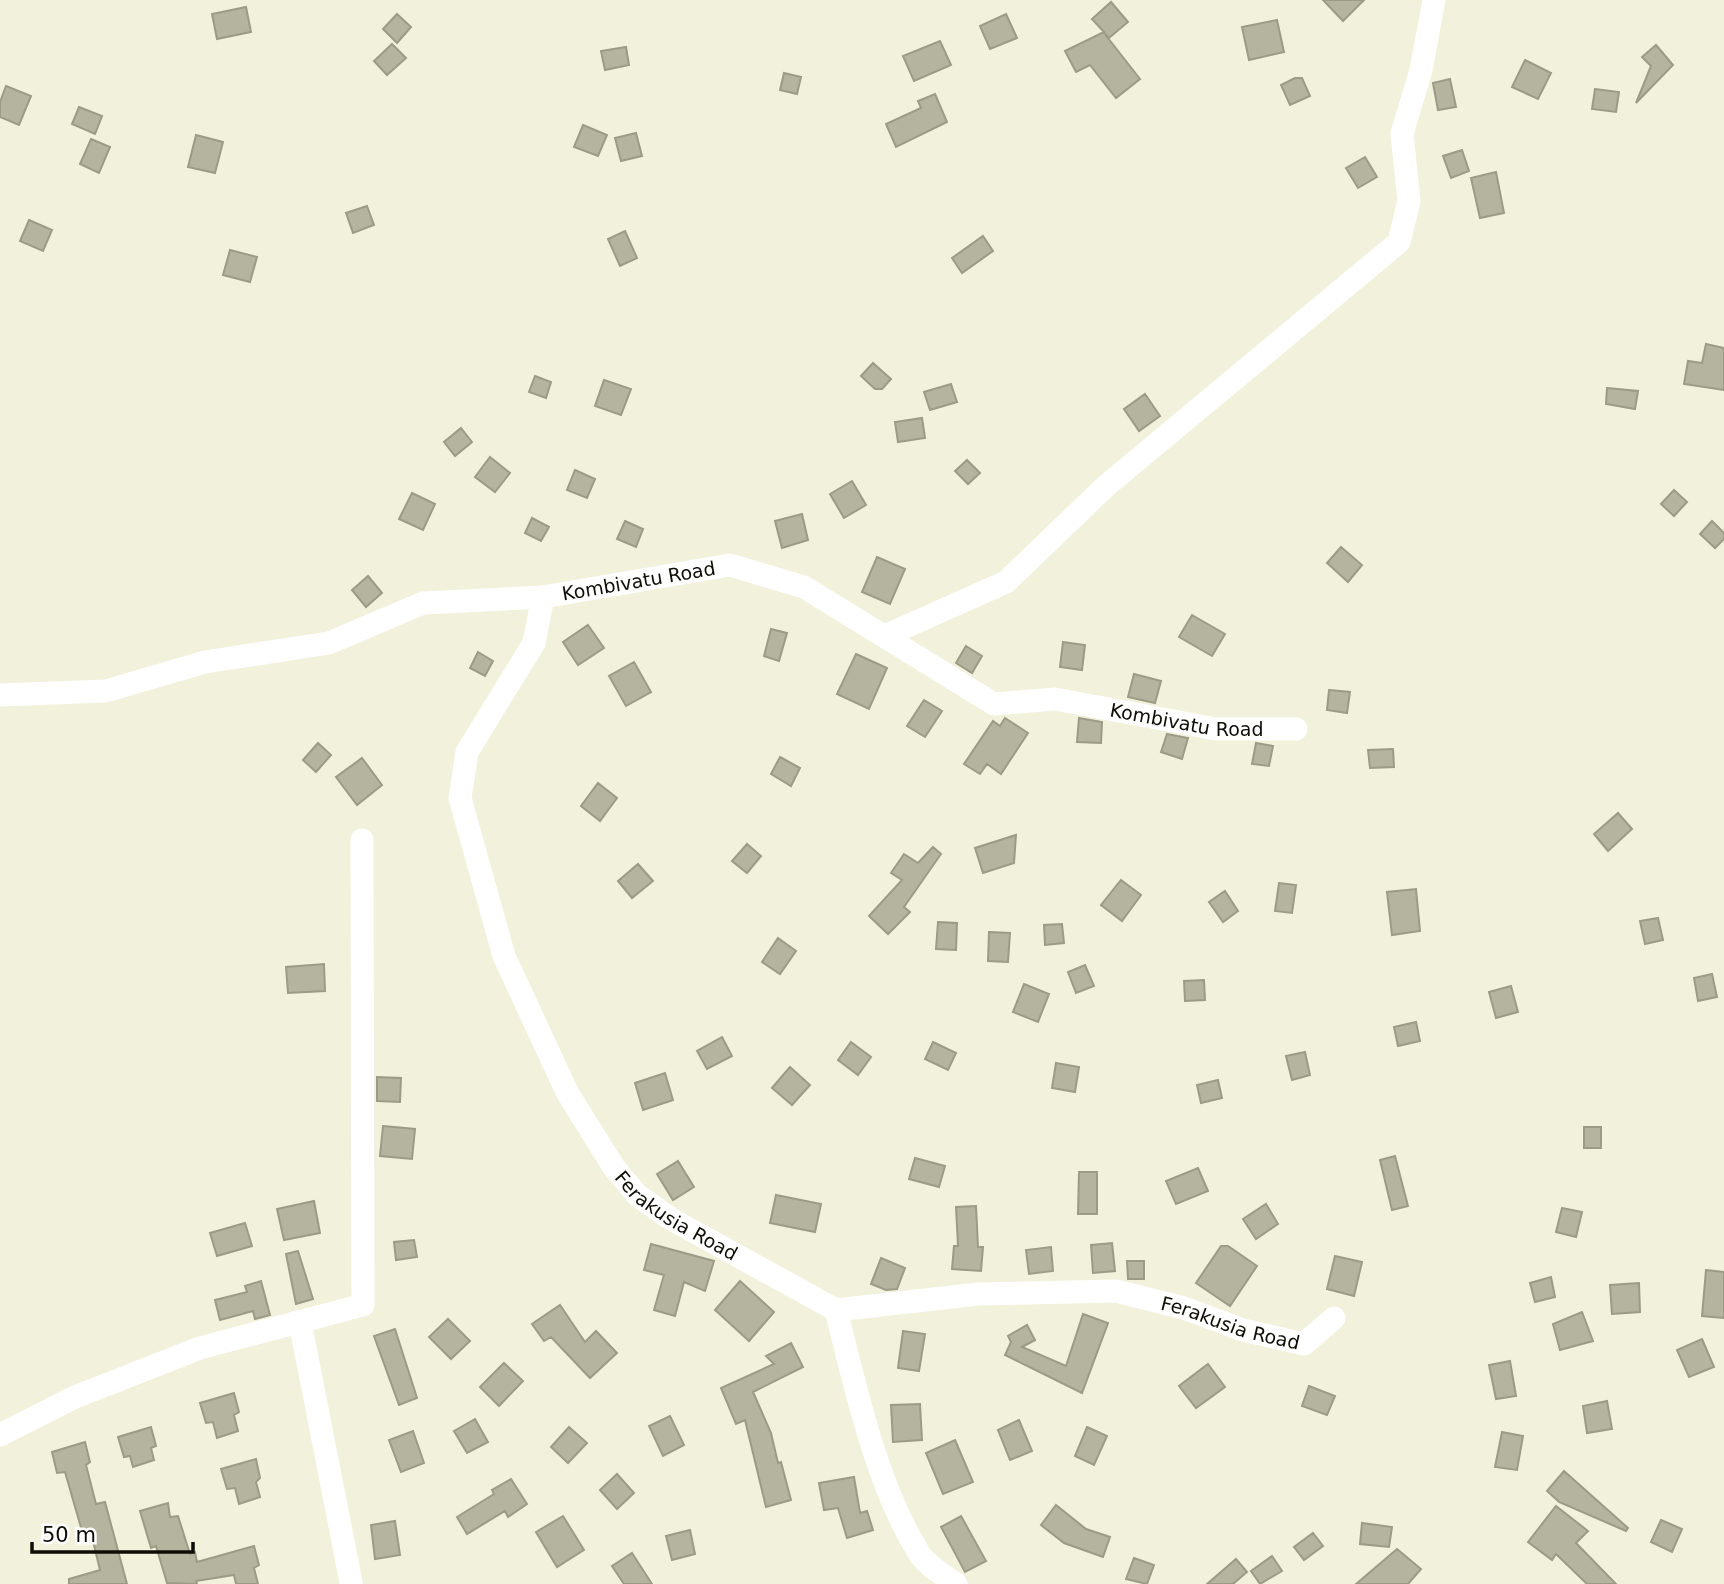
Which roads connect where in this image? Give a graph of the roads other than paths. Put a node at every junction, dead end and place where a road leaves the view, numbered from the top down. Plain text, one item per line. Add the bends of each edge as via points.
1 (1434, 0) edge
2 (543, 597) junction
3 (886, 636) junction
4 (0, 695) edge
5 (1296, 729) dead end
6 (362, 840) dead end
7 (836, 1310) junction
8 (1334, 1318) dead end
9 (300, 1322) junction
10 (0, 1435) edge
11 (351, 1582) dead end
12 (956, 1584) edge

1 - 3 street via 1421,70 1402,134 1409,201 1399,242 1107,486 1006,582
2 - 3 street, Kombivatu Road via 730,565 804,587
2 - 4 street, Kombivatu Road via 423,603 329,643 205,662 106,691
2 - 7 street, Ferakusia Road via 534,643 467,752 460,798 504,956 567,1092 613,1166 637,1195 671,1219
3 - 5 street, Kombivatu Road via 994,704 1055,699 1216,729
6 - 9 street via 363,1305
7 - 8 street, Ferakusia Road via 979,1294 1116,1291 1304,1344
7 - 12 street via 888,1489 920,1556
9 - 10 street via 188,1353 75,1397
9 - 11 street

